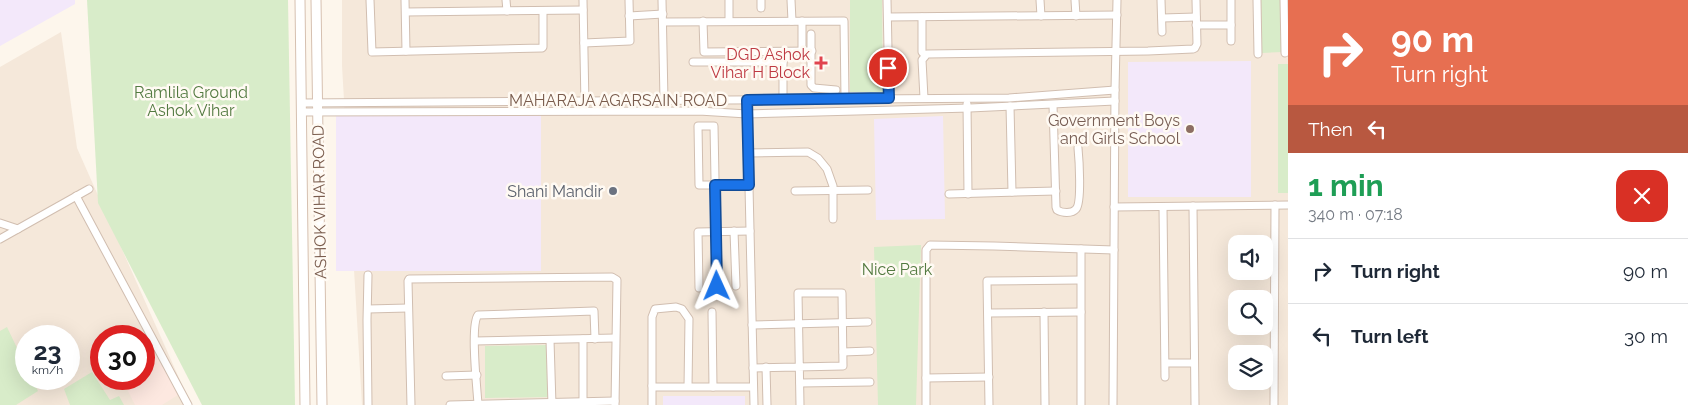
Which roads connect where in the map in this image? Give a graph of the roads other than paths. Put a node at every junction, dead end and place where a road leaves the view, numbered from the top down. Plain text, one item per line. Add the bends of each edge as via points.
1 (300, 0) edge
2 (316, 0) edge
3 (370, 0) edge
4 (405, 0) edge
5 (506, 0) edge
6 (583, 0) edge
7 (629, 0) edge
8 (662, 0) edge
9 (729, 0) edge
10 (791, 0) edge
11 (887, 0) edge
12 (1040, 0) edge
13 (1075, 0) edge
14 (1117, 0) edge
15 (1161, 0) edge
16 (1196, 0) edge
17 (1230, 0) edge
18 (1257, 0) edge
19 (1284, 0) edge
20 (584, 10) junction
21 (506, 11) junction
22 (543, 11) junction
23 (406, 12) junction
24 (1117, 15) junction
25 (629, 16) junction
26 (1041, 16) junction
27 (1076, 16) junction
28 (922, 17) junction
29 (1196, 17) junction
30 (663, 18) junction
31 (888, 18) junction
32 (1162, 18) junction
33 (729, 21) junction
34 (792, 21) junction
35 (802, 21) junction
36 (703, 22) junction
37 (1196, 25) junction
38 (1231, 25) junction
39 (1162, 32) dead end
40 (811, 34) dead end
41 (1231, 40) dead end
42 (584, 43) junction
43 (406, 51) junction
44 (812, 51) junction
45 (1116, 51) junction
46 (783, 52) junction
47 (802, 52) junction
48 (1285, 53) dead end
49 (1258, 54) dead end
50 (925, 55) junction
51 (693, 62) dead end
52 (783, 62) junction
53 (836, 90) dead end
54 (1115, 90) junction
55 (889, 98) junction
56 (924, 98) junction
57 (967, 98) junction
58 (783, 99) junction
59 (845, 99) junction
60 (664, 100) junction
61 (747, 100) junction
62 (585, 101) junction
63 (1115, 101) junction
64 (1053, 105) junction
65 (1010, 106) junction
66 (302, 107) junction
67 (318, 107) junction
68 (967, 108) junction
69 (585, 111) junction
70 (747, 114) junction
71 (1078, 148) dead end
72 (748, 152) junction
73 (715, 185) junction
74 (749, 185) junction
75 (89, 189) dead end
76 (868, 190) dead end
77 (795, 191) dead end
78 (833, 191) junction
79 (1056, 191) junction
80 (1012, 192) junction
81 (949, 194) dead end
82 (968, 194) junction
83 (76, 196) junction
84 (1275, 205) junction
85 (1288, 205) edge
86 (1163, 206) junction
87 (1193, 206) junction
88 (1114, 207) junction
89 (833, 219) dead end
90 (0, 223) edge
91 (18, 229) junction
92 (716, 231) junction
93 (734, 231) junction
94 (750, 231) junction
95 (0, 239) edge
96 (1081, 249) junction
97 (1114, 250) junction
98 (368, 274) dead end
99 (1080, 280) junction
100 (717, 286) dead end
101 (736, 286) dead end
102 (700, 288) dead end
103 (408, 308) junction
104 (368, 309) junction
105 (712, 312) dead end
106 (1044, 312) junction
107 (1080, 312) junction
108 (989, 313) junction
109 (868, 322) dead end
110 (843, 324) junction
111 (752, 325) junction
112 (798, 325) junction
113 (615, 338) junction
114 (583, 339) junction
115 (595, 339) junction
116 (550, 340) junction
117 (474, 341) junction
118 (870, 351) dead end
119 (843, 352) junction
120 (1166, 363) junction
121 (1194, 363) junction
122 (800, 366) junction
123 (766, 367) junction
124 (753, 368) junction
125 (477, 375) junction
126 (446, 376) dead end
127 (989, 377) junction
128 (1165, 377) dead end
129 (926, 378) junction
130 (870, 382) dead end
131 (800, 383) junction
132 (652, 386) junction
133 (688, 387) junction
134 (753, 387) junction
135 (713, 388) junction
136 (583, 403) edge
137 (615, 403) edge
138 (478, 404) edge
139 (552, 404) edge
140 (188, 405) edge
141 (305, 405) edge
142 (322, 405) edge
143 (368, 405) edge
144 (411, 405) edge
145 (450, 405) edge
146 (652, 405) edge
147 (754, 405) edge
148 (767, 405) edge
149 (800, 405) edge
150 (926, 405) edge
151 (989, 405) edge
152 (1046, 405) edge
153 (1081, 405) edge
154 (1113, 405) edge
155 (1195, 405) edge
156 (1274, 405) edge

1 - 66 main road, ASHOK VIHAR ROAD
2 - 67 main road, ASHOK VIHAR ROAD
3 - 43 street via 372,52
4 - 23 street
5 - 21 street
6 - 20 street
7 - 25 street
8 - 30 street
9 - 33 street
10 - 34 street
11 - 31 street
12 - 26 street
13 - 27 street
14 - 24 street
15 - 32 street
16 - 29 street
17 - 38 street
18 - 49 street
19 - 48 street
20 - 22 street
20 - 42 street
21 - 22 street
21 - 23 street
22 - 43 street via 542,48
23 - 43 street
24 - 27 street
24 - 45 street
25 - 30 street
25 - 42 street via 630,41
26 - 27 street
26 - 28 street
28 - 31 street
28 - 50 street via 922,52
29 - 32 street
29 - 37 street
30 - 36 street
30 - 60 street
31 - 55 street
32 - 39 street
33 - 34 street
33 - 36 street
34 - 35 street
35 - 47 street
35 - 59 street via 844,21
36 - 46 street via 704,52
37 - 38 street
37 - 45 street via 1197,44 1193,49
38 - 41 street
40 - 44 street
42 - 62 street
44 - 47 street
44 - 53 street via 811,85
45 - 50 street
45 - 54 street
46 - 47 street
46 - 52 street
50 - 56 street via 922,60
51 - 52 street
52 - 58 street
54 - 57 street, MAHARAJA AGARSAIN ROAD
54 - 63 street
55 - 56 street, MAHARAJA AGARSAIN ROAD
55 - 59 street, MAHARAJA AGARSAIN ROAD
56 - 57 street, MAHARAJA AGARSAIN ROAD
57 - 68 street
58 - 59 street, MAHARAJA AGARSAIN ROAD
58 - 61 street, MAHARAJA AGARSAIN ROAD
60 - 61 street, MAHARAJA AGARSAIN ROAD
60 - 62 street, MAHARAJA AGARSAIN ROAD
61 - 70 street
62 - 67 street, MAHARAJA AGARSAIN ROAD
62 - 69 street
63 - 64 street
63 - 88 street
64 - 65 street
64 - 79 street
65 - 68 street
65 - 80 street
66 - 67 street
66 - 141 main road, ASHOK VIHAR ROAD
67 - 69 street
67 - 142 main road, ASHOK VIHAR ROAD
68 - 70 street
68 - 82 street
69 - 70 street
70 - 72 street
71 - 79 street via 1076,209 1070,212 1057,210
72 - 74 street
72 - 78 street via 808,152 828,169
73 - 73 street via 714,126 698,126 699,185
73 - 74 street
73 - 92 street
74 - 94 street
75 - 83 street
76 - 78 street
77 - 78 street
78 - 89 street
79 - 80 street
80 - 82 street
81 - 82 street
83 - 91 street
83 - 140 street
84 - 85 street
84 - 87 street
84 - 156 street
86 - 87 street
86 - 88 street
86 - 120 street
87 - 121 street
88 - 97 street
90 - 91 street
91 - 95 street
92 - 93 street
92 - 100 street
92 - 102 street via 698,232
93 - 94 street
93 - 101 street
94 - 111 street
96 - 97 street
96 - 99 street
96 - 129 street via 927,247
97 - 154 street
98 - 104 street
99 - 107 street
99 - 108 street via 987,281
103 - 104 street
103 - 113 street via 409,278 612,277 617,280
103 - 144 street
104 - 143 street
105 - 135 street
106 - 107 street
106 - 108 street
106 - 152 street
107 - 153 street
108 - 127 street
109 - 110 street
110 - 112 street
110 - 112 street via 842,293 798,293
110 - 119 street
111 - 112 street
111 - 124 street
112 - 122 street
113 - 115 street
113 - 137 street
114 - 115 street
114 - 116 street
114 - 136 street
115 - 117 street via 594,311 478,315
116 - 117 street
116 - 139 street
117 - 125 street
118 - 119 street
119 - 122 street via 843,366
120 - 121 street
120 - 128 street
121 - 155 street
122 - 123 street
122 - 131 street
123 - 124 street
123 - 148 street
124 - 134 street
125 - 126 street
125 - 138 street
127 - 129 street
127 - 151 street
129 - 150 street
130 - 131 street
131 - 149 street
132 - 133 street
132 - 133 street via 653,311 655,308 676,307 682,309 689,319
132 - 146 street
133 - 135 street
134 - 135 street
134 - 147 street
136 - 137 street
136 - 139 street
138 - 139 street
138 - 145 street

